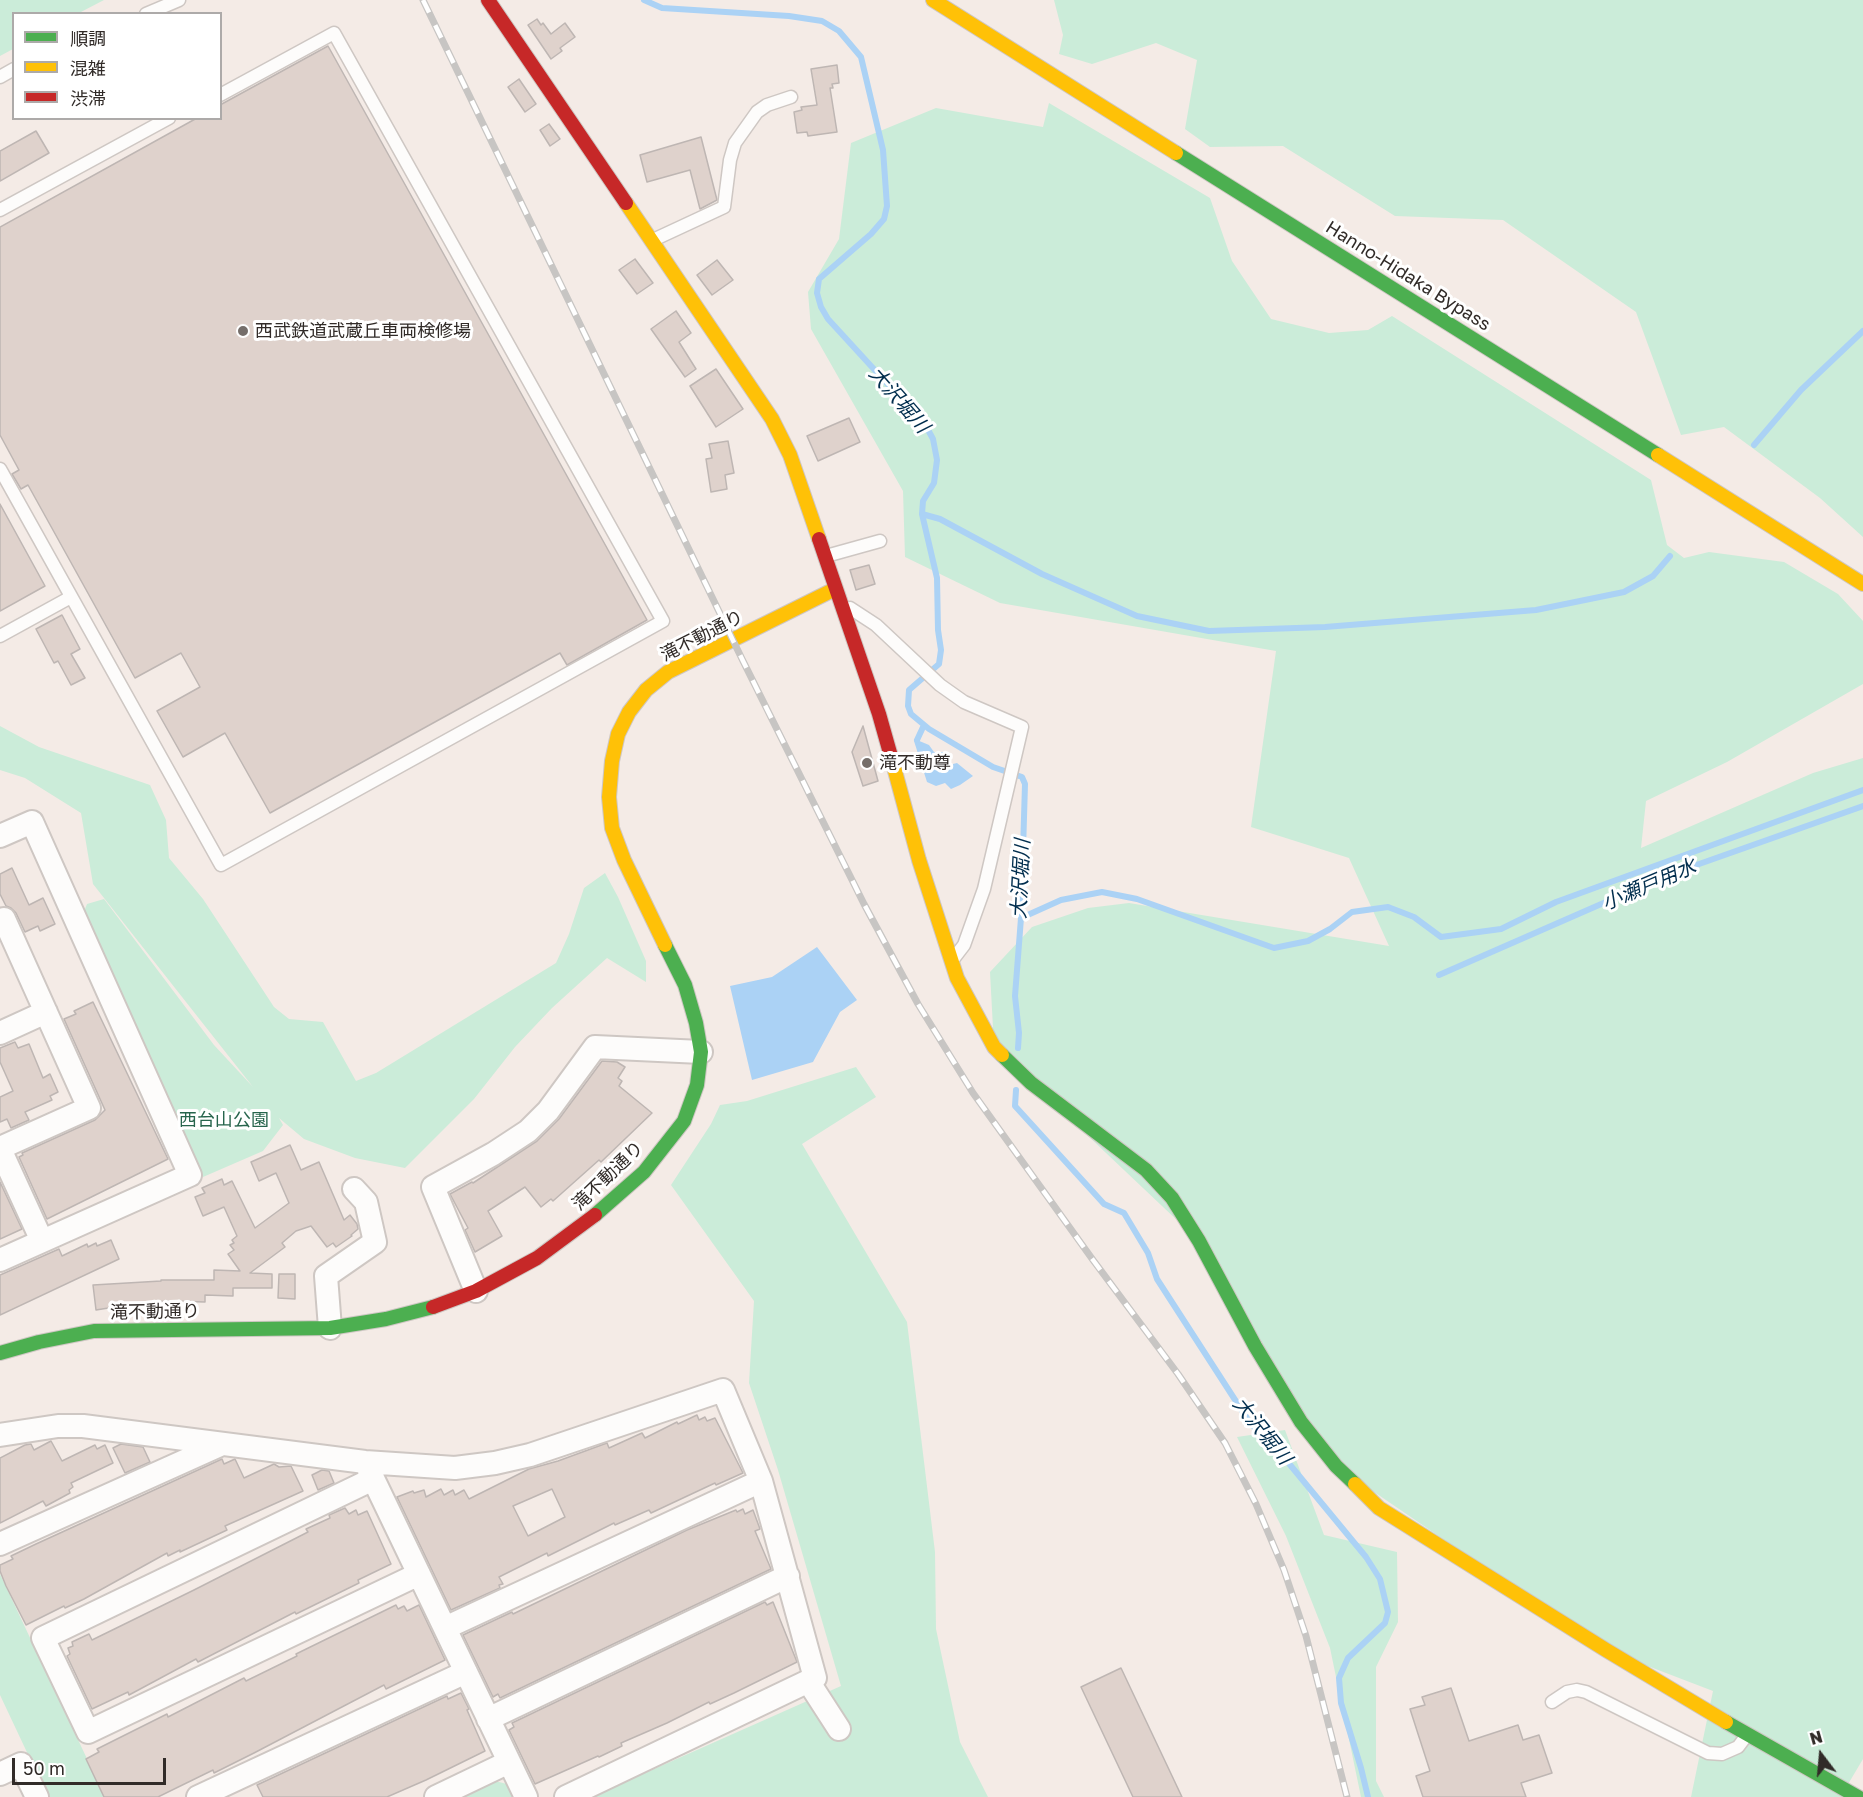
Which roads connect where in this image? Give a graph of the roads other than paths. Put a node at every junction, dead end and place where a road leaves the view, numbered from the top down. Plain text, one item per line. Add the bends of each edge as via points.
1 (179, 0) edge
2 (488, 0) edge
3 (933, 0) edge
4 (151, 12) edge
5 (222, 94) edge
6 (791, 97) dead end
7 (165, 120) edge
8 (0, 210) edge
9 (651, 241) junction
10 (0, 469) edge
11 (880, 541) dead end
12 (825, 556) junction
13 (1863, 584) edge
14 (837, 595) junction
15 (71, 597) junction
16 (0, 636) edge
17 (0, 836) edge
18 (0, 921) edge
19 (952, 961) junction
20 (46, 1012) junction
21 (0, 1033) edge
22 (701, 1052) junction
23 (0, 1148) edge
24 (354, 1189) dead end
25 (42, 1242) junction
26 (0, 1260) edge
27 (476, 1291) junction
28 (330, 1328) junction
29 (0, 1353) edge
30 (0, 1435) edge
31 (220, 1445) junction
32 (369, 1471) junction
33 (761, 1481) junction
34 (0, 1544) edge
35 (419, 1574) junction
36 (788, 1576) junction
37 (445, 1628) junction
38 (466, 1672) junction
39 (808, 1681) junction
40 (1551, 1702) dead end
41 (488, 1719) junction
42 (839, 1729) dead end
43 (1747, 1734) junction
44 (509, 1762) junction
45 (0, 1774) edge
46 (37, 1797) edge
47 (198, 1797) edge
48 (436, 1797) edge
49 (526, 1797) edge
50 (566, 1797) edge
51 (1858, 1797) edge

1 - 4 lane
2 - 9 main road
3 - 13 main road, Hanno-Hidaka Bypass
5 - 15 lane via 334,33 663,621 221,865
6 - 9 lane via 757,112 735,143 724,207
7 - 8 lane
9 - 12 main road via 772,419 790,455
10 - 15 lane
11 - 12 lane
12 - 14 main road
14 - 19 main road via 879,714 907,820
14 - 19 lane via 964,702 1022,726 984,889 964,945
14 - 22 main road, 滝不動通り via 668,672 646,690 618,734 609,798 612,828 685,986
15 - 16 lane
17 - 25 street via 32,822 190,1175
18 - 20 street via 4,919
19 - 43 main road via 994,1047 1031,1083 1146,1170 1172,1198 1301,1422 1336,1466 1379,1508
20 - 21 street
20 - 23 street via 89,1108
22 - 27 main road, 滝不動通り via 697,1085 684,1121 644,1172 590,1220 537,1258
22 - 27 street via 595,1047 548,1111 528,1131 433,1187
23 - 25 street
24 - 28 street via 366,1202 375,1242 326,1276
25 - 26 street
27 - 28 main road, 滝不動通り via 386,1319
28 - 29 main road, 滝不動通り via 94,1331
30 - 31 street via 83,1426
31 - 32 street
31 - 34 street
32 - 33 street via 456,1468 530,1455 723,1390
32 - 35 street
32 - 35 street via 43,1638 88,1732
33 - 36 street
33 - 37 street
35 - 37 street
36 - 39 street via 815,1678
36 - 41 street
37 - 38 street
38 - 41 street
38 - 47 street
39 - 42 street
39 - 50 street
40 - 43 lane via 1567,1692 1586,1692 1708,1753 1722,1754 1738,1747
41 - 44 street
43 - 51 main road
44 - 48 street
44 - 49 street
45 - 46 street via 21,1764

